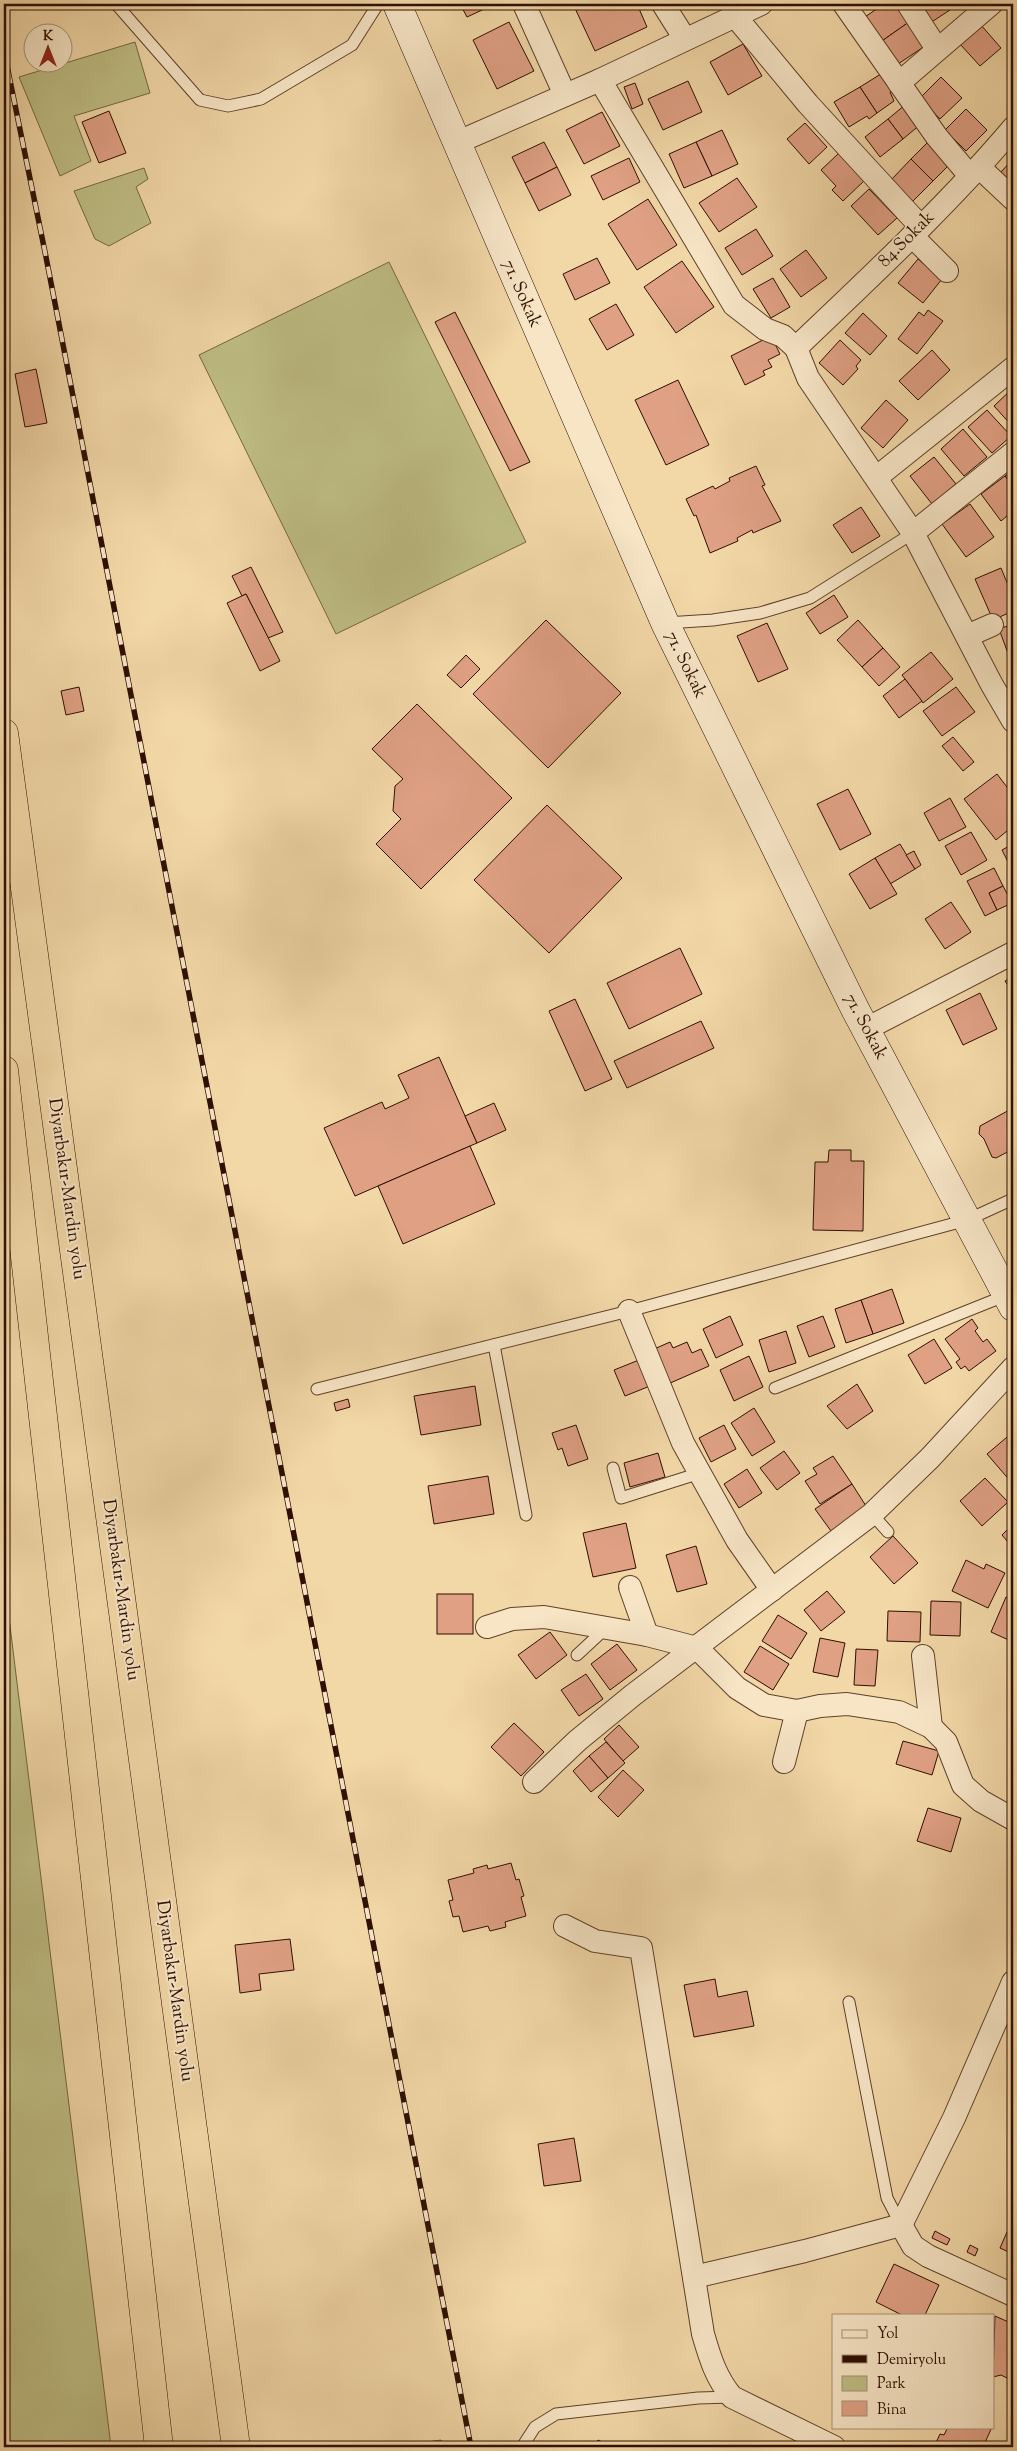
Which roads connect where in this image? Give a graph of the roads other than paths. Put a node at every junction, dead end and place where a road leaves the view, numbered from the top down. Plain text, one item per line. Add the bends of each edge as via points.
1 (116, 4) edge
2 (378, 4) edge
3 (397, 4) edge
4 (524, 4) edge
5 (663, 4) edge
6 (761, 4) edge
7 (844, 4) edge
8 (908, 4) edge
9 (991, 4) edge
10 (965, 12) edge
11 (735, 16) junction
12 (684, 39) junction
13 (937, 49) junction
14 (600, 80) junction
15 (899, 83) junction
16 (565, 95) junction
17 (1013, 128) edge
18 (456, 144) junction
19 (975, 172) junction
20 (1013, 199) edge
21 (917, 231) junction
22 (947, 271) dead end
23 (796, 348) junction
24 (1013, 368) edge
25 (1013, 453) edge
26 (877, 477) junction
27 (913, 534) junction
28 (664, 623) junction
29 (992, 625) dead end
30 (966, 636) junction
31 (1013, 720) edge
32 (4, 733) edge
33 (1013, 953) edge
34 (866, 1029) junction
35 (4, 1070) edge
36 (1013, 1199) edge
37 (967, 1220) junction
38 (1010, 1301) edge
39 (629, 1311) junction
40 (494, 1345) junction
41 (1013, 1368) edge
42 (775, 1388) dead end
43 (316, 1389) dead end
44 (613, 1468) dead end
45 (700, 1473) junction
46 (872, 1514) junction
47 (526, 1515) dead end
48 (888, 1532) dead end
49 (630, 1587) dead end
50 (772, 1590) junction
51 (487, 1627) dead end
52 (606, 1628) junction
53 (646, 1635) junction
54 (697, 1648) junction
55 (577, 1655) dead end
56 (923, 1656) dead end
57 (796, 1711) junction
58 (931, 1727) junction
59 (784, 1762) dead end
60 (534, 1782) dead end
61 (1013, 1819) edge
62 (565, 1926) dead end
63 (1013, 1982) edge
64 (849, 2002) dead end
65 (901, 2225) junction
66 (694, 2277) junction
67 (1013, 2295) edge
68 (732, 2397) junction
69 (159, 2447) edge
70 (236, 2447) edge
71 (522, 2447) edge
72 (834, 2447) edge

1 - 2 lane via 200,100 228,106 261,99 352,45
3 - 18 street, 71. Sokak
4 - 16 street
5 - 12 street
6 - 11 street
7 - 15 street
8 - 13 street
9 - 10 street
10 - 13 street
11 - 12 street
11 - 21 street
12 - 14 street
13 - 15 street
14 - 16 street
14 - 23 street via 734,304
15 - 19 street via 937,137
16 - 18 street
17 - 19 street, 84.Sokak
18 - 28 street, 71. Sokak
19 - 20 street
19 - 21 street, 84.Sokak
21 - 22 street
21 - 23 street, 84.Sokak
23 - 26 street via 808,378
24 - 26 street
25 - 27 street
26 - 27 street
27 - 28 lane via 810,598 760,613
27 - 30 street
28 - 34 street, 71. Sokak
29 - 30 street
30 - 31 street
32 - 70 highway, Diyarbakır-Mardin yolu
33 - 34 street
34 - 37 street, 71. Sokak
35 - 69 highway
36 - 37 lane
37 - 38 street, 71. Sokak
37 - 39 lane
38 - 42 lane
39 - 40 lane
39 - 45 street via 683,1442
40 - 43 lane
40 - 47 lane
41 - 46 street via 930,1458
44 - 45 lane via 621,1498
45 - 50 street via 737,1540
46 - 48 lane
46 - 50 street
49 - 53 street
50 - 54 street
51 - 52 street via 512,1619 544,1617
52 - 53 street
52 - 55 lane
53 - 54 street
54 - 57 street via 737,1688 764,1705
54 - 60 street via 591,1729
56 - 58 street
57 - 58 street via 847,1704 874,1706 899,1712
57 - 59 street
58 - 61 street via 946,1742 963,1785 981,1801
62 - 66 street via 595,1941 641,1948
63 - 65 street via 954,2118
64 - 65 lane via 887,2198
65 - 66 street
65 - 67 street via 913,2246 928,2256
66 - 68 street via 703,2334 713,2368
68 - 71 lane via 556,2414 536,2427
68 - 72 street

